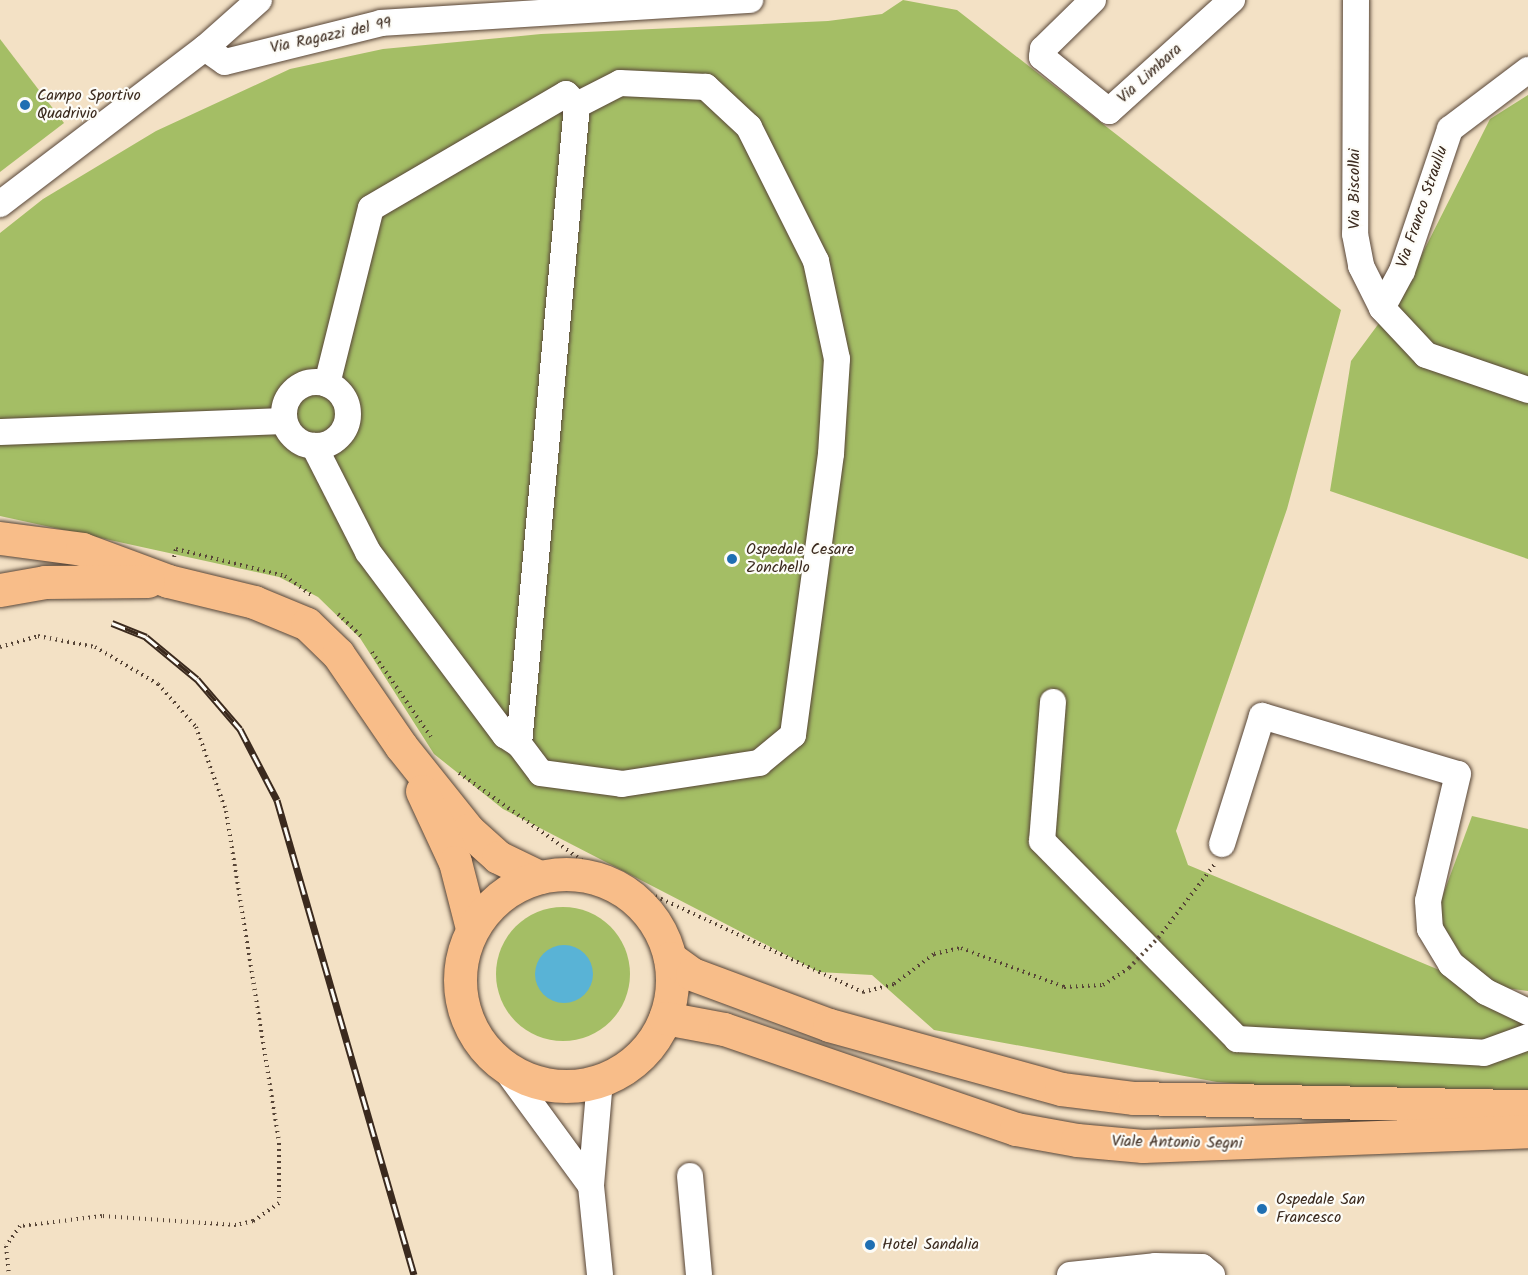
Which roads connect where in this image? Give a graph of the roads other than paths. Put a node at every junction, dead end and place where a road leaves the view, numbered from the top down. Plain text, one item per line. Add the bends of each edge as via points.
1 (259, 0) edge
2 (750, 0) edge
3 (1094, 0) edge
4 (1232, 0) edge
5 (1356, 0) edge
6 (639, 3) edge
7 (464, 8) edge
8 (205, 48) junction
9 (1528, 70) edge
10 (577, 105) junction
11 (0, 204) edge
12 (1382, 308) junction
13 (327, 384) junction
14 (1528, 390) edge
15 (284, 421) junction
16 (0, 432) edge
17 (314, 446) junction
18 (0, 538) edge
19 (168, 581) junction
20 (0, 590) edge
21 (1053, 702) dead end
22 (519, 744) junction
23 (401, 746) junction
24 (1222, 844) road end
25 (538, 877) junction
26 (472, 928) junction
27 (670, 957) junction
28 (1522, 1010) edge
29 (665, 1018) junction
30 (1528, 1037) edge
31 (504, 1067) junction
32 (600, 1080) junction
33 (1528, 1106) edge
34 (1528, 1131) edge
35 (690, 1176) dead end
36 (591, 1186) junction
37 (600, 1275) edge
38 (699, 1275) edge
39 (1070, 1275) edge
40 (1212, 1275) edge

1 - 8 street
2 - 6 street, Via Ragazzi del 99
3 - 4 street, Via Limbara via 1043,49 1042,57 1109,111
5 - 12 street, Via Biscollai via 1355,234 1361,266
6 - 7 street, Via Ragazzi del 99
7 - 8 street, Via Ragazzi del 99 via 381,23 225,62
8 - 11 street
9 - 12 street, Via Franco Straullu via 1450,129 1402,271
10 - 13 street via 566,94 371,208
10 - 22 street
10 - 22 street via 620,83 706,87 749,127 816,261 837,358 831,454 793,735 759,763 622,784 541,773
12 - 14 street, Via Biscollai via 1426,355
13 - 15 street via 299,387 286,402
13 - 17 street via 347,405 346,426 333,441
15 - 16 street
15 - 17 street via 295,439
17 - 22 street via 368,552 505,735
18 - 19 main road via 82,549
19 - 20 main road via 45,582
19 - 23 main road via 254,602 307,624 338,654
21 - 30 street via 1042,840 1237,1040 1484,1053
23 - 25 main road via 468,830 498,857
23 - 26 main road via 455,862
24 - 28 street via 1262,716 1458,774 1428,901 1430,929 1451,964
25 - 26 main road via 489,905
25 - 27 main road via 588,875 611,883 650,914
26 - 31 main road via 459,978 462,1004 475,1035
27 - 29 main road
27 - 33 main road via 692,974 828,1025 1061,1089 1145,1098
29 - 32 main road via 640,1056
29 - 34 main road, Viale Antonio Segni via 724,1029 1016,1129 1077,1140 1143,1146
31 - 32 main road via 550,1085
31 - 36 street
32 - 36 street
35 - 38 street
36 - 37 street
39 - 40 street via 1155,1266 1202,1267

